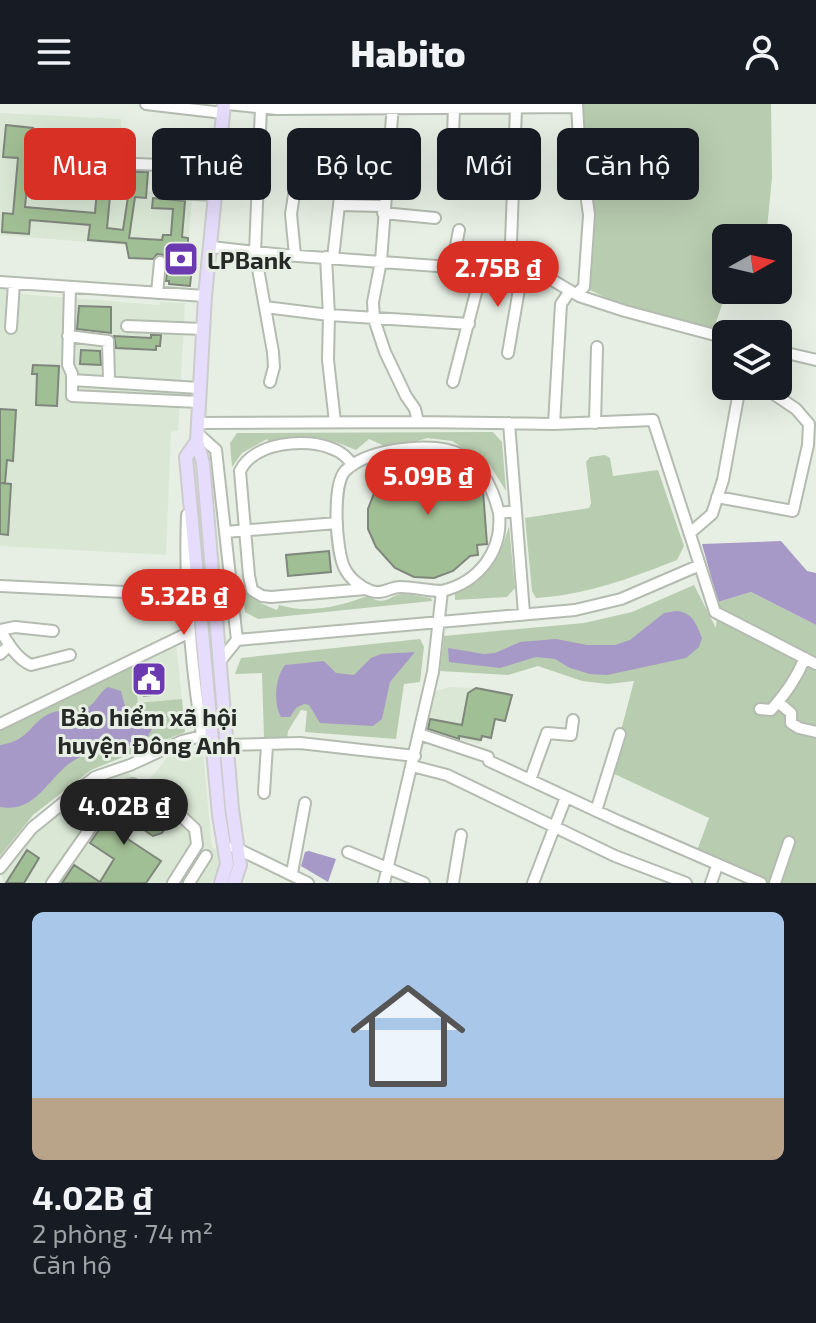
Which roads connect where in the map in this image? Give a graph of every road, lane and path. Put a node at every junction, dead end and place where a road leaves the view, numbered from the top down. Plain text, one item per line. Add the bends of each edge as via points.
1 (146, 104) edge
2 (299, 106) edge
3 (331, 106) edge
4 (392, 106) edge
5 (577, 106) edge
6 (225, 107) edge
7 (261, 107) junction
8 (454, 107) junction
9 (516, 108) junction
10 (222, 128) edge
11 (453, 128) edge
12 (515, 128) edge
13 (214, 200) edge
14 (293, 200) edge
15 (339, 200) edge
16 (514, 200) edge
17 (339, 205) junction
18 (383, 210) junction
19 (435, 218) dead end
20 (459, 230) dead end
21 (211, 247) junction
22 (255, 252) junction
23 (295, 255) junction
24 (330, 257) junction
25 (381, 261) junction
26 (160, 263) dead end
27 (452, 267) junction
28 (482, 269) junction
29 (516, 271) junction
30 (0, 282) edge
31 (14, 283) junction
32 (70, 287) junction
33 (573, 292) junction
34 (157, 293) junction
35 (205, 296) junction
36 (265, 307) junction
37 (329, 315) junction
38 (374, 319) junction
39 (469, 324) junction
40 (127, 326) dead end
41 (11, 328) dead end
42 (203, 329) junction
43 (712, 334) edge
44 (68, 336) junction
45 (597, 347) dead end
46 (508, 353) dead end
47 (792, 354) edge
48 (816, 360) edge
49 (72, 380) junction
50 (109, 380) junction
51 (270, 382) dead end
52 (453, 382) dead end
53 (199, 388) junction
54 (738, 400) edge
55 (783, 400) edge
56 (198, 402) junction
57 (335, 422) junction
58 (418, 422) junction
59 (509, 423) junction
60 (595, 423) junction
61 (554, 424) junction
62 (197, 433) junction
63 (353, 465) junction
64 (188, 481) junction
65 (717, 497) junction
66 (516, 511) junction
67 (499, 513) junction
68 (337, 523) junction
69 (245, 531) junction
70 (225, 532) junction
71 (690, 533) junction
72 (700, 565) junction
73 (0, 586) edge
74 (366, 589) junction
75 (442, 591) junction
76 (186, 595) junction
77 (524, 613) junction
78 (441, 621) junction
79 (0, 630) edge
80 (53, 631) dead end
81 (188, 633) junction
82 (237, 640) junction
83 (9, 646) junction
84 (0, 654) edge
85 (70, 655) dead end
86 (805, 658) junction
87 (220, 661) junction
88 (816, 664) edge
89 (200, 675) junction
90 (778, 702) junction
91 (760, 709) dead end
92 (573, 720) dead end
93 (0, 724) edge
94 (816, 732) edge
95 (419, 734) junction
96 (620, 734) dead end
97 (202, 736) junction
98 (267, 745) junction
99 (220, 748) junction
100 (413, 761) junction
101 (530, 780) junction
102 (264, 793) dead end
103 (566, 797) junction
104 (305, 803) dead end
105 (596, 811) junction
106 (555, 827) junction
107 (461, 835) dead end
108 (789, 842) dead end
109 (230, 847) junction
110 (348, 852) dead end
111 (206, 856) dead end
112 (717, 866) junction
113 (0, 868) edge
114 (292, 873) junction
115 (387, 875) edge
116 (52, 883) edge
117 (173, 883) edge
118 (189, 883) edge
119 (221, 883) edge
120 (234, 883) edge
121 (308, 883) edge
122 (424, 883) edge
123 (453, 883) edge
124 (533, 883) edge
125 (686, 883) edge
126 (711, 883) edge
127 (761, 883) edge
128 (775, 883) edge

1 - 6 street
2 - 3 street
2 - 7 street
3 - 4 street
4 - 8 street
4 - 18 street
5 - 9 street
5 - 33 street via 589,215 584,287
6 - 7 street
6 - 10 main road
7 - 22 street
8 - 9 street
8 - 11 street
9 - 12 street
13 - 21 main road
14 - 23 street
15 - 17 street
16 - 29 street
17 - 18 street
17 - 24 street
18 - 19 street
18 - 25 street
20 - 27 street
21 - 22 street
21 - 35 main road
22 - 23 street
22 - 36 street
23 - 24 street
24 - 25 street
24 - 37 street
25 - 27 street
25 - 38 street
26 - 34 street
27 - 28 street
28 - 29 street
28 - 39 street
29 - 33 street via 547,277
29 - 46 street
30 - 31 street
31 - 32 street
31 - 41 street
32 - 34 street
32 - 44 street
33 - 43 street
33 - 61 street via 561,304
34 - 35 street
35 - 42 main road
36 - 37 street
36 - 51 street via 274,367
37 - 38 street
37 - 57 street
38 - 39 street
38 - 58 street
39 - 52 street
40 - 42 street
42 - 53 main road
44 - 49 street
44 - 50 street via 108,341
45 - 60 street
47 - 48 street
49 - 50 street
49 - 56 street via 72,396
50 - 53 street
53 - 56 main road
54 - 65 street
55 - 65 street via 809,424 793,511
56 - 62 main road
57 - 58 street
57 - 62 street
58 - 59 street
59 - 61 street
59 - 66 street
60 - 61 street
60 - 71 street via 653,420
62 - 64 main road via 186,457
62 - 70 street via 216,450
62 - 87 main road
63 - 67 street via 388,451 450,449 486,476
63 - 68 street via 343,473 338,489
63 - 69 street via 342,453 312,443 254,454 240,471
64 - 76 street
64 - 89 main road
65 - 71 street via 712,514
66 - 67 street
66 - 77 street
67 - 75 street via 498,539 485,566
68 - 69 street
68 - 74 street via 344,566
69 - 70 street
69 - 74 street via 250,584 257,594
70 - 82 street
71 - 72 street
72 - 77 street via 621,599 575,610
72 - 86 street via 715,612
73 - 76 street
74 - 75 street
75 - 78 street
76 - 81 street
77 - 78 street
78 - 82 street
78 - 95 street
79 - 80 street
79 - 83 street
81 - 89 street
81 - 93 street
82 - 87 street
83 - 84 street
83 - 85 street via 31,665
86 - 88 street
86 - 90 street via 795,682
87 - 99 main road
89 - 97 street
89 - 99 main road
90 - 91 street via 771,710
90 - 94 street via 791,713 791,723
92 - 101 street via 571,735 547,733
95 - 100 street
95 - 101 street via 488,757
96 - 105 street
97 - 99 street via 203,742
97 - 113 street via 95,777 32,828
98 - 99 street
98 - 100 street via 300,743
98 - 102 street
99 - 109 main road
100 - 106 street
100 - 115 street
101 - 103 street
103 - 105 street
103 - 106 street
104 - 114 street
105 - 112 street
106 - 124 street
106 - 125 street
107 - 123 street
108 - 128 street
109 - 114 street
109 - 119 main road
109 - 120 main road via 240,865
110 - 115 street
111 - 118 street
112 - 126 street
112 - 127 street
114 - 121 street
115 - 122 street
116 - 117 street via 119,787 133,784 195,829 197,845

